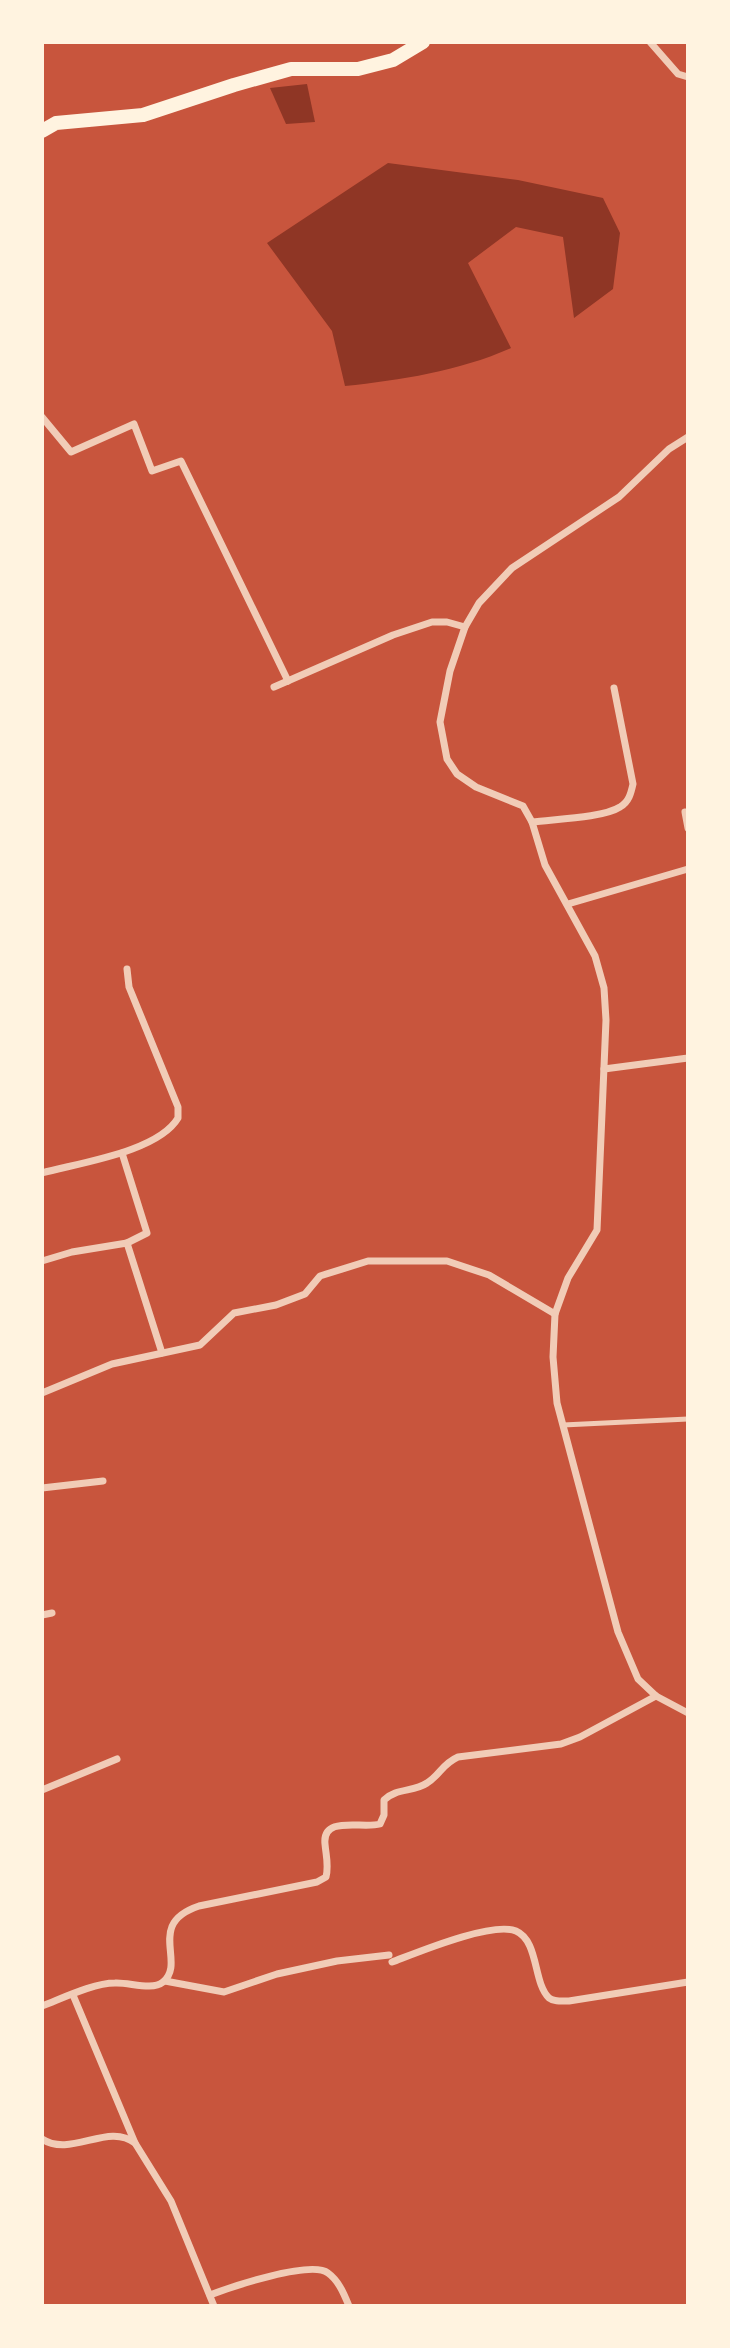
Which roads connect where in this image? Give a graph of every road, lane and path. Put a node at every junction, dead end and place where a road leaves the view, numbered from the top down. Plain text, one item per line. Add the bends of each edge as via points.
1 (423, 42) edge
2 (650, 42) edge
3 (688, 78) edge
4 (42, 131) edge
5 (42, 417) edge
6 (688, 437) edge
7 (465, 627) junction
8 (288, 681) junction
9 (274, 687) dead end
10 (614, 688) dead end
11 (685, 812) dead end
12 (532, 821) junction
13 (688, 828) edge
14 (688, 869) edge
15 (568, 904) junction
16 (127, 969) dead end
17 (688, 1058) edge
18 (604, 1069) junction
19 (122, 1153) junction
20 (42, 1173) edge
21 (127, 1243) junction
22 (42, 1261) edge
23 (555, 1314) junction
24 (162, 1353) junction
25 (42, 1393) edge
26 (688, 1419) edge
27 (563, 1425) junction
28 (103, 1481) dead end
29 (42, 1488) edge
30 (52, 1613) dead end
31 (42, 1615) edge
32 (656, 1696) junction
33 (688, 1713) edge
34 (117, 1759) dead end
35 (42, 1790) edge
36 (165, 1981) junction
37 (688, 1982) edge
38 (73, 1995) junction
39 (42, 2006) edge
40 (42, 2139) edge
41 (135, 2143) junction
42 (210, 2295) junction
43 (214, 2306) edge
44 (349, 2306) edge

1 - 4 main road via 393,60 358,69 291,69 143,114 56,123
2 - 3 street via 678,74
5 - 8 street via 71,452 134,424 152,471 181,461
6 - 7 street via 668,449 619,497 512,568 479,603
7 - 8 street via 432,622
7 - 12 street via 440,722 447,759 457,775 523,806
8 - 9 street
10 - 12 street via 633,784 630,798 604,813
11 - 13 street
12 - 15 street via 545,865
14 - 15 street
15 - 18 street via 595,956 604,988
16 - 19 street via 129,987 178,1113 166,1130
17 - 18 street
18 - 23 street via 597,1230 568,1278
19 - 20 street
19 - 21 street via 148,1233
21 - 22 street
21 - 24 street
23 - 24 street via 489,1275 447,1261 368,1261 320,1276 305,1294 234,1313 200,1345
23 - 27 street via 553,1357
24 - 25 street via 99,1368
26 - 27 lane
27 - 32 street via 618,1632 638,1679
28 - 29 street
30 - 31 street
32 - 33 street
32 - 36 street via 561,1744 446,1762 427,1784 390,1793 384,1800 380,1824 337,1824 329,1829 324,1840 326,1877 317,1882 187,1910 176,1918 170,1931 170,1969
34 - 35 street
36 - 37 street via 224,1992 276,1974 337,1961 390,1959 504,1929 516,1930 527,1941 545,1994 555,2001
36 - 38 street via 156,1986 112,1982
38 - 39 street
38 - 41 street
40 - 41 street via 65,2145 118,2136
41 - 42 street via 171,2201
42 - 43 street
42 - 44 street via 267,2277 314,2269 328,2273

